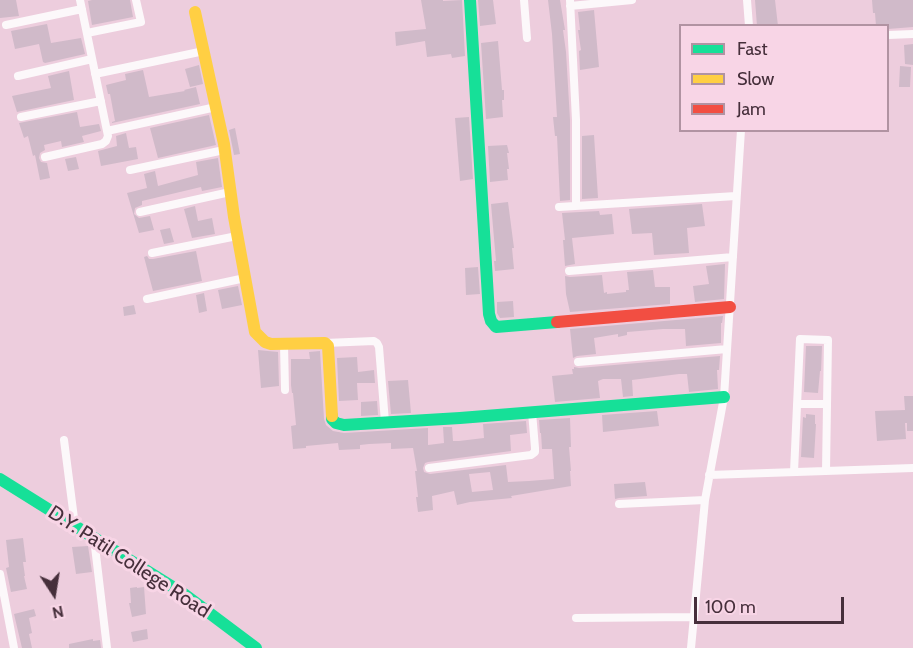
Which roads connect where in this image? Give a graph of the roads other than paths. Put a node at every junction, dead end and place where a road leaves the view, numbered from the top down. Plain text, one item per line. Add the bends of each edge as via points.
1 (136, 0) edge
2 (470, 0) edge
3 (524, 0) edge
4 (632, 0) edge
5 (747, 0) edge
6 (570, 3) edge
7 (81, 4) edge
8 (195, 12) dead end
9 (749, 24) edge
10 (6, 25) dead end
11 (87, 33) junction
12 (913, 34) edge
13 (889, 35) edge
14 (527, 38) dead end
15 (204, 51) junction
16 (92, 59) junction
17 (95, 74) junction
18 (18, 76) dead end
19 (101, 101) junction
20 (216, 106) junction
21 (21, 117) dead end
22 (107, 131) junction
23 (741, 132) edge
24 (224, 150) junction
25 (45, 157) dead end
26 (130, 170) dead end
27 (230, 192) junction
28 (736, 196) junction
29 (576, 206) junction
30 (559, 207) dead end
31 (140, 212) dead end
32 (237, 236) junction
33 (152, 253) dead end
34 (733, 257) junction
35 (569, 271) dead end
36 (245, 278) junction
37 (147, 299) dead end
38 (730, 307) junction
39 (325, 343) junction
40 (284, 344) junction
41 (727, 349) junction
42 (578, 362) dead end
43 (285, 390) dead end
44 (724, 396) junction
45 (797, 404) junction
46 (827, 404) junction
47 (532, 412) junction
48 (385, 422) junction
49 (64, 440) dead end
50 (429, 468) dead end
51 (913, 468) edge
52 (826, 471) junction
53 (794, 472) junction
54 (709, 475) junction
55 (0, 479) edge
56 (705, 500) junction
57 (619, 504) dead end
58 (75, 526) junction
59 (94, 538) junction
60 (0, 574) edge
61 (694, 617) junction
62 (576, 618) dead end
63 (14, 648) edge
64 (107, 648) edge
65 (256, 648) edge
66 (691, 648) edge

1 - 11 street via 141,22
2 - 38 street via 489,314 496,327
3 - 14 street
4 - 6 street
5 - 9 street
6 - 29 street
7 - 10 street
7 - 11 street
8 - 15 street
11 - 16 street
12 - 13 street
15 - 17 street
15 - 20 street
16 - 17 street
16 - 18 street
17 - 19 street
19 - 21 street
19 - 22 street
20 - 22 street
20 - 24 street
22 - 25 street via 102,144
23 - 28 street
24 - 26 street
24 - 27 street
27 - 31 street
27 - 32 street
28 - 29 street
28 - 34 street
29 - 30 street
32 - 33 street
32 - 36 street
34 - 35 street
34 - 38 street
36 - 37 street
36 - 40 street via 255,332 265,342
38 - 41 street
39 - 40 street
39 - 48 street via 377,343
39 - 48 street via 329,352 332,419 344,425
40 - 43 street
41 - 42 street
41 - 44 street
44 - 47 street
44 - 54 street
45 - 46 street
45 - 46 street via 800,339 828,340
45 - 53 street
46 - 52 street
47 - 48 street
47 - 50 street via 536,448 531,455
49 - 58 street
51 - 52 street
52 - 53 street
53 - 54 street
54 - 56 street
55 - 58 street, D.Y. Patil College Road
56 - 57 street
56 - 61 street
58 - 59 street, D.Y. Patil College Road
59 - 64 street
59 - 65 street, D.Y. Patil College Road via 183,594
60 - 63 street
61 - 62 street
61 - 66 street

